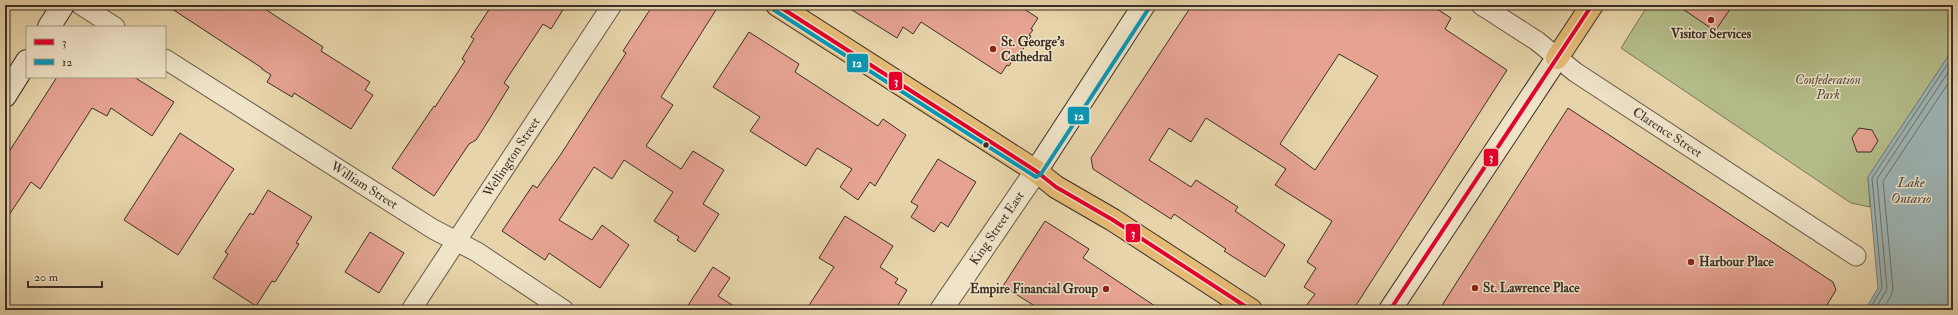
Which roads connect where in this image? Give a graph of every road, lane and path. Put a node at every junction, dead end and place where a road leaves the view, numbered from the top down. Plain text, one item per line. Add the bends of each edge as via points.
1 (63, 5) edge
2 (81, 5) edge
3 (612, 5) edge
4 (776, 5) edge
5 (1144, 5) edge
6 (1481, 5) edge
7 (1592, 5) edge
8 (50, 26) edge
9 (113, 26) edge
10 (1557, 58) junction
11 (166, 60) edge
12 (26, 63) edge
13 (5, 96) edge
14 (1036, 171) junction
15 (456, 241) junction
16 (1856, 256) dead end
17 (411, 310) edge
18 (564, 310) edge
19 (941, 310) edge
20 (1251, 310) edge
21 (1390, 310) edge

1 - 8 main road
2 - 9 street
3 - 15 street, Wellington Street
4 - 14 main road
5 - 14 main road, King Street East
6 - 10 street, Clarence Street via 1537,40
7 - 10 main road
10 - 16 street, Clarence Street
10 - 21 main road
11 - 15 street, William Street via 433,229
12 - 13 main road
14 - 19 main road, King Street East
14 - 20 main road via 1056,187 1113,220
15 - 17 street, Wellington Street
15 - 18 street, William Street via 477,252

